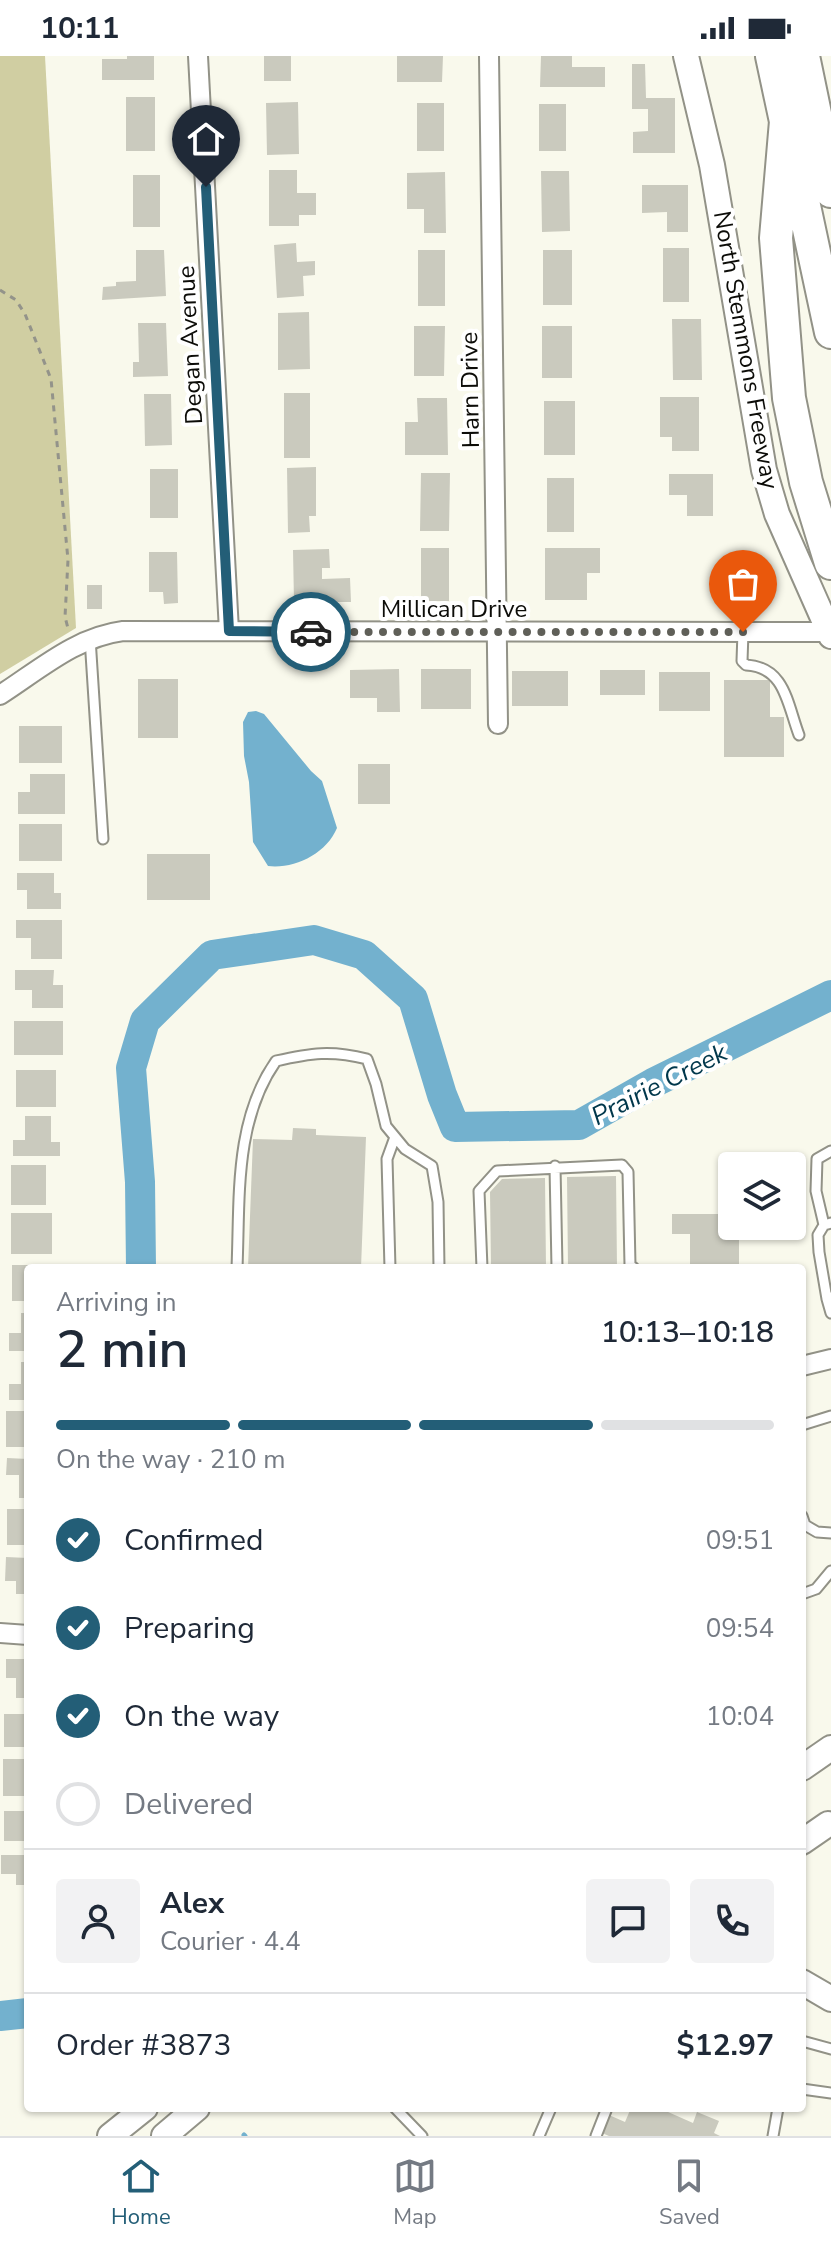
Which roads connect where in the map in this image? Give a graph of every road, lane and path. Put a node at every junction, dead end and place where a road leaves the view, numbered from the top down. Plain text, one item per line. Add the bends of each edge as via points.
1 (198, 56) edge
2 (489, 56) edge
3 (686, 56) edge
4 (772, 56) edge
5 (803, 56) edge
6 (786, 121) junction
7 (831, 191) edge
8 (0, 290) edge
9 (831, 332) edge
10 (831, 563) edge
11 (229, 631) junction
12 (743, 632) junction
13 (497, 633) junction
14 (830, 634) edge
15 (90, 638) junction
16 (73, 648) junction
17 (0, 695) edge
18 (498, 724) dead end
19 (799, 735) dead end
20 (103, 839) dead end
21 (395, 1137) junction
22 (831, 1151) edge
23 (555, 1166) junction
24 (827, 1224) edge
25 (237, 1264) edge
26 (390, 1264) edge
27 (439, 1264) edge
28 (482, 1264) edge
29 (557, 1264) edge
30 (630, 1264) edge
31 (829, 1298) edge
32 (831, 1313) edge
33 (831, 1359) edge
34 (806, 1365) edge
35 (831, 1416) edge
36 (806, 1424) edge
37 (806, 1526) edge
38 (831, 1533) edge
39 (831, 1571) edge
40 (806, 1593) edge
41 (0, 1633) edge
42 (24, 1635) edge
43 (831, 1748) edge
44 (806, 1767) edge
45 (806, 1770) edge
46 (831, 1773) edge
47 (806, 1823) edge
48 (830, 1824) edge
49 (806, 1839) edge
50 (806, 1984) edge
51 (831, 1999) edge
52 (806, 2042) edge
53 (831, 2049) edge
54 (806, 2090) edge
55 (831, 2093) edge
56 (140, 2112) edge
57 (192, 2112) edge
58 (399, 2112) edge
59 (549, 2112) edge
60 (605, 2112) edge
61 (777, 2112) edge
62 (110, 2136) edge
63 (164, 2136) edge
64 (422, 2136) edge
65 (539, 2136) edge
66 (596, 2136) edge
67 (773, 2136) edge

1 - 11 street, Degan Avenue
2 - 13 street, Harn Drive
3 - 14 main road, North Stemmons Freeway via 718,196 764,470 777,514
4 - 6 highway
5 - 7 highway
6 - 9 highway
6 - 10 highway via 776,238 789,398 806,482
8 - 16 path via 25,314 51,379 68,560 65,617
11 - 13 street, Millican Drive
11 - 15 street, Millican Drive via 123,631
12 - 13 street, Millican Drive
12 - 14 street, Millican Drive
12 - 19 lane via 742,661 777,677
13 - 18 street, Harn Drive
15 - 16 street, Millican Drive
15 - 20 lane
16 - 17 street, Millican Drive
21 - 25 lane via 386,1126 367,1059 339,1052 276,1061 261,1082 243,1139
21 - 26 lane via 387,1159
21 - 27 lane via 432,1166
22 - 24 lane via 817,1159 816,1191
23 - 28 lane via 497,1171 479,1191
23 - 29 lane
23 - 30 lane via 622,1165 628,1172
24 - 31 lane via 818,1235
31 - 32 lane
33 - 34 street
35 - 36 lane
37 - 38 lane
39 - 40 lane
41 - 42 street
43 - 44 main road
45 - 46 main road
47 - 48 main road
48 - 49 main road
50 - 51 main road
52 - 53 lane
54 - 55 lane
56 - 62 main road
57 - 63 main road
58 - 64 lane
59 - 65 lane
60 - 66 lane
61 - 67 lane

